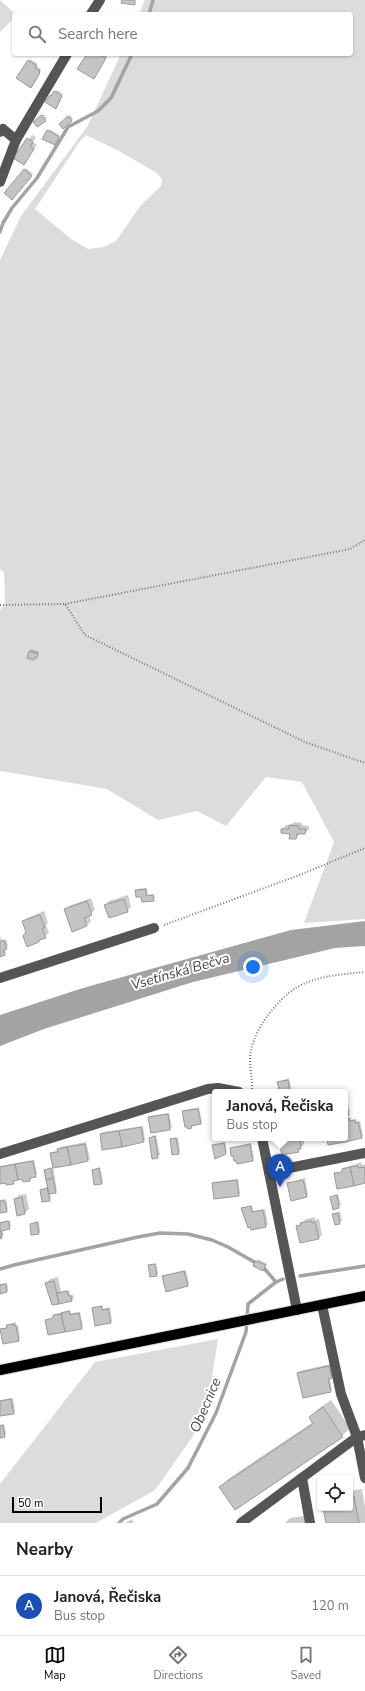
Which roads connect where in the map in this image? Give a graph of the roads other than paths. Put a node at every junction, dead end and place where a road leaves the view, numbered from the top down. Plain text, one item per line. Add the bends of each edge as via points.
1 (100, 0) edge
2 (92, 12) edge
3 (66, 56) edge
4 (1, 129) edge
5 (16, 140) junction
6 (0, 182) edge
7 (154, 928) road end
8 (0, 978) edge
9 (223, 1089) edge
10 (263, 1141) edge
11 (365, 1152) edge
12 (0, 1154) edge
13 (269, 1172) junction
14 (365, 1296) edge
15 (322, 1305) junction
16 (297, 1310) junction
17 (0, 1370) edge
18 (361, 1436) edge
19 (302, 1478) junction
20 (365, 1478) edge
21 (241, 1523) edge
22 (310, 1523) edge

1 - 2 street
3 - 5 street
4 - 5 street
5 - 6 street
7 - 8 street
9 - 12 street via 208,1089
10 - 13 street
11 - 13 street
13 - 16 street
14 - 15 main road
15 - 16 main road
15 - 18 street via 341,1394
16 - 17 main road
18 - 19 street
18 - 20 street
19 - 21 street
19 - 22 street

